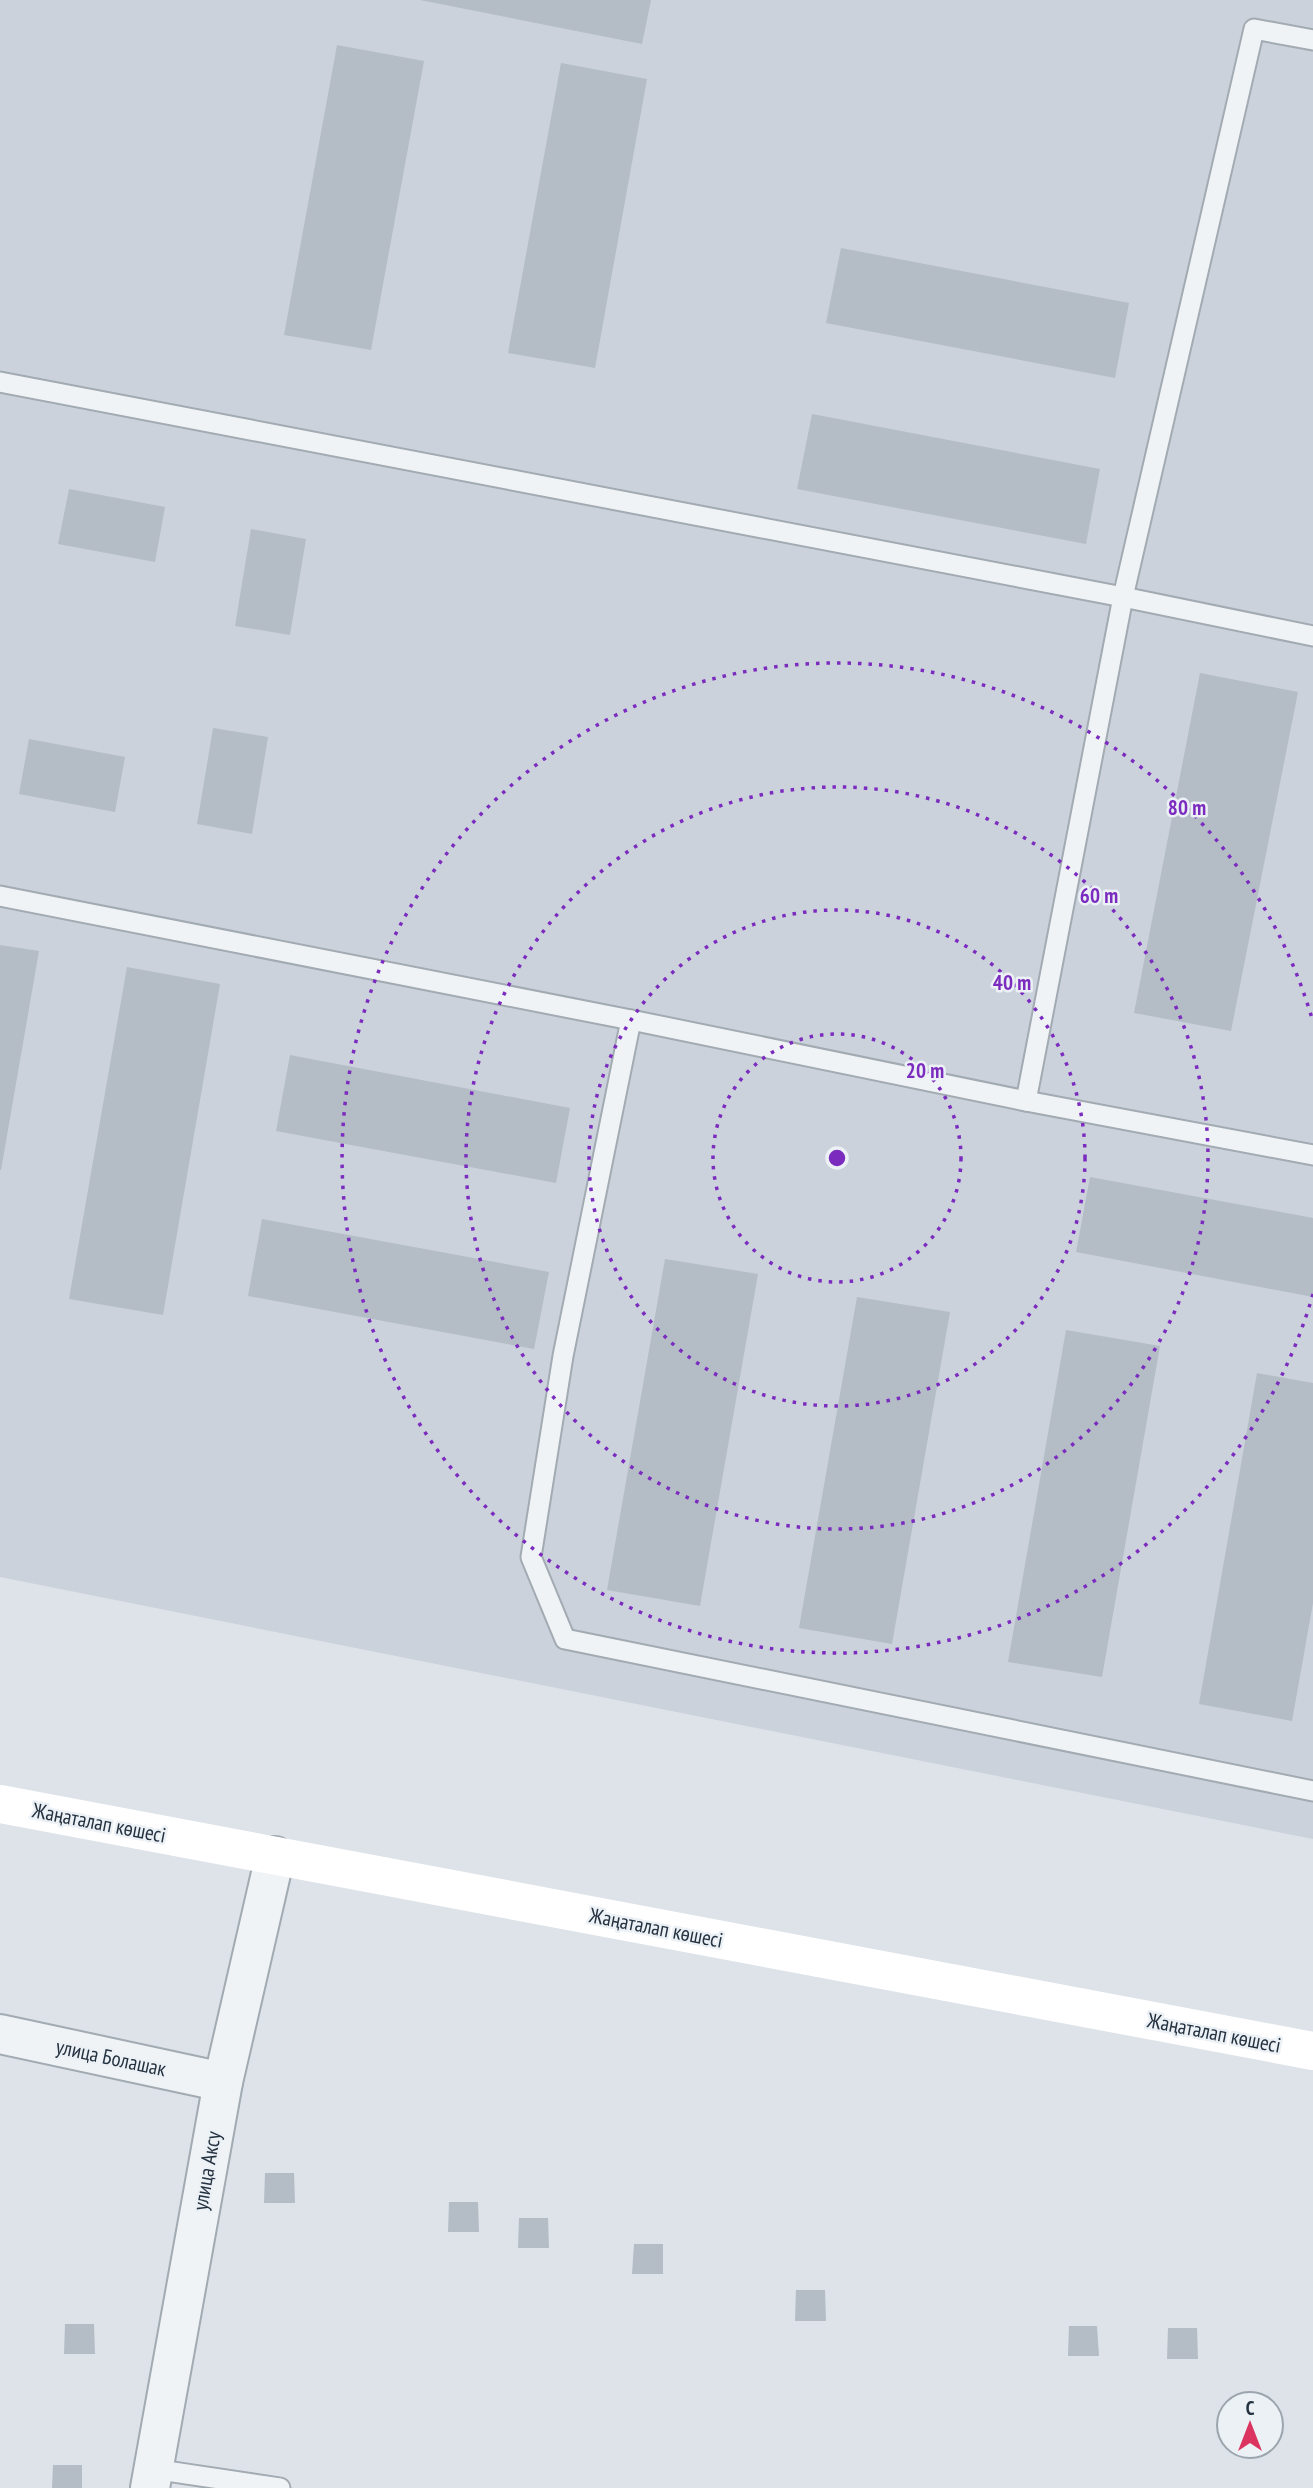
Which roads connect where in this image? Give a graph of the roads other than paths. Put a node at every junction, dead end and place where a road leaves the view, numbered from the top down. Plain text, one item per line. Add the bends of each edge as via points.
1 (1313, 40) edge
2 (0, 382) edge
3 (1123, 597) junction
4 (1313, 636) edge
5 (0, 896) edge
6 (631, 1020) junction
7 (1026, 1101) junction
8 (1313, 1155) edge
9 (1313, 1791) edge
10 (0, 1804) edge
11 (275, 1856) junction
12 (0, 2034) edge
13 (1313, 2051) edge
14 (223, 2082) junction
15 (151, 2479) edge
16 (280, 2488) edge

1 - 3 lane via 1254,29
2 - 3 lane
3 - 4 lane
3 - 7 lane
5 - 6 lane
6 - 7 lane
6 - 9 lane via 563,1356 531,1557 565,1639
7 - 8 lane
10 - 11 main road, Жаңаталап көшесі
11 - 13 main road, Жаңаталап көшесі
11 - 14 street, улица Аксу
12 - 14 street, улица Болашак
14 - 15 street, улица Аксу
15 - 16 lane

